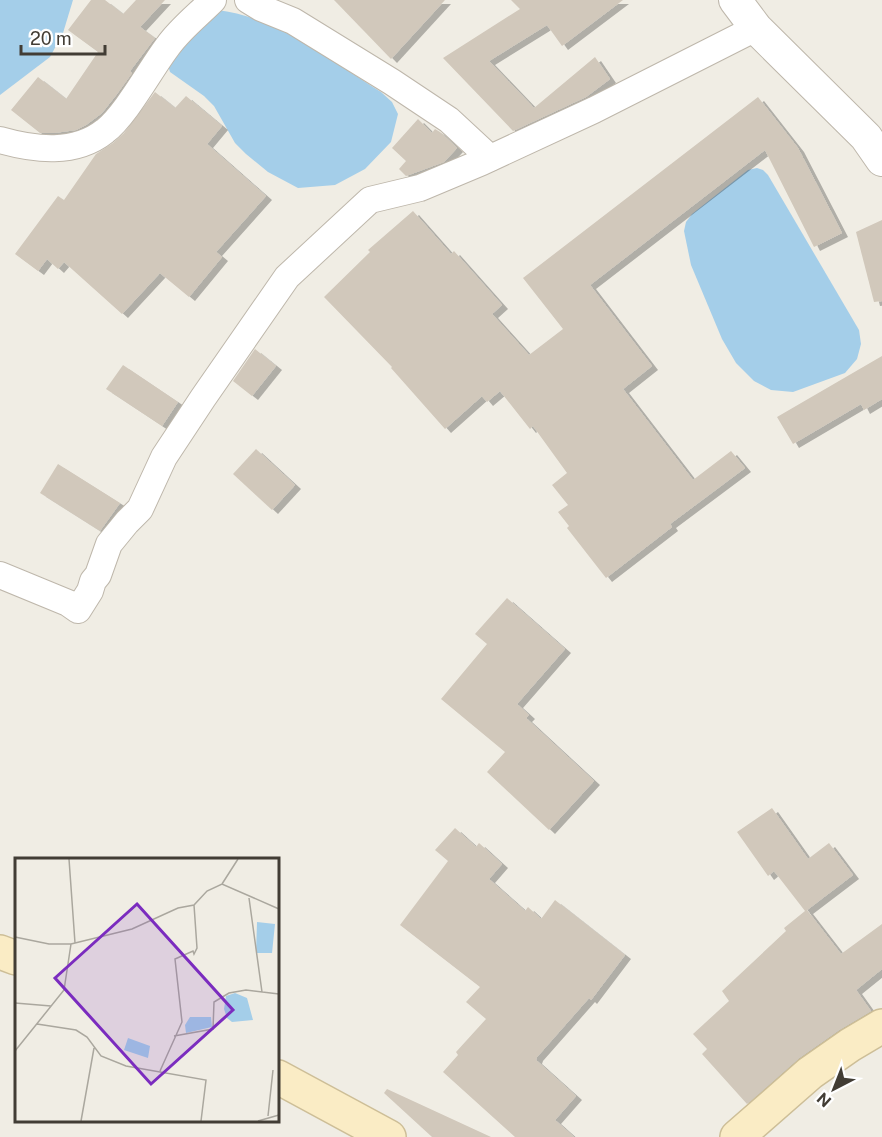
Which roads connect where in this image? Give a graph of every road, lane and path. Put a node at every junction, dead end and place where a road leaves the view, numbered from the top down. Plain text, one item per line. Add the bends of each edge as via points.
1 (213, 0) edge
2 (248, 0) edge
3 (735, 0) edge
4 (756, 28) junction
5 (0, 140) edge
6 (490, 158) junction
7 (882, 160) edge
8 (0, 575) edge
9 (0, 952) edge
10 (15, 958) edge
11 (882, 1026) edge
12 (279, 1078) edge
13 (389, 1137) edge
14 (737, 1137) edge

1 - 5 street via 169,43 105,131 74,147 27,148
2 - 6 street via 293,21 449,120
3 - 4 street
4 - 6 street
4 - 7 street via 867,137
6 - 8 street via 420,188 370,200 287,277 165,457 140,509 109,544 98,575 78,610
9 - 10 main road
11 - 14 main road via 810,1073
12 - 13 main road

